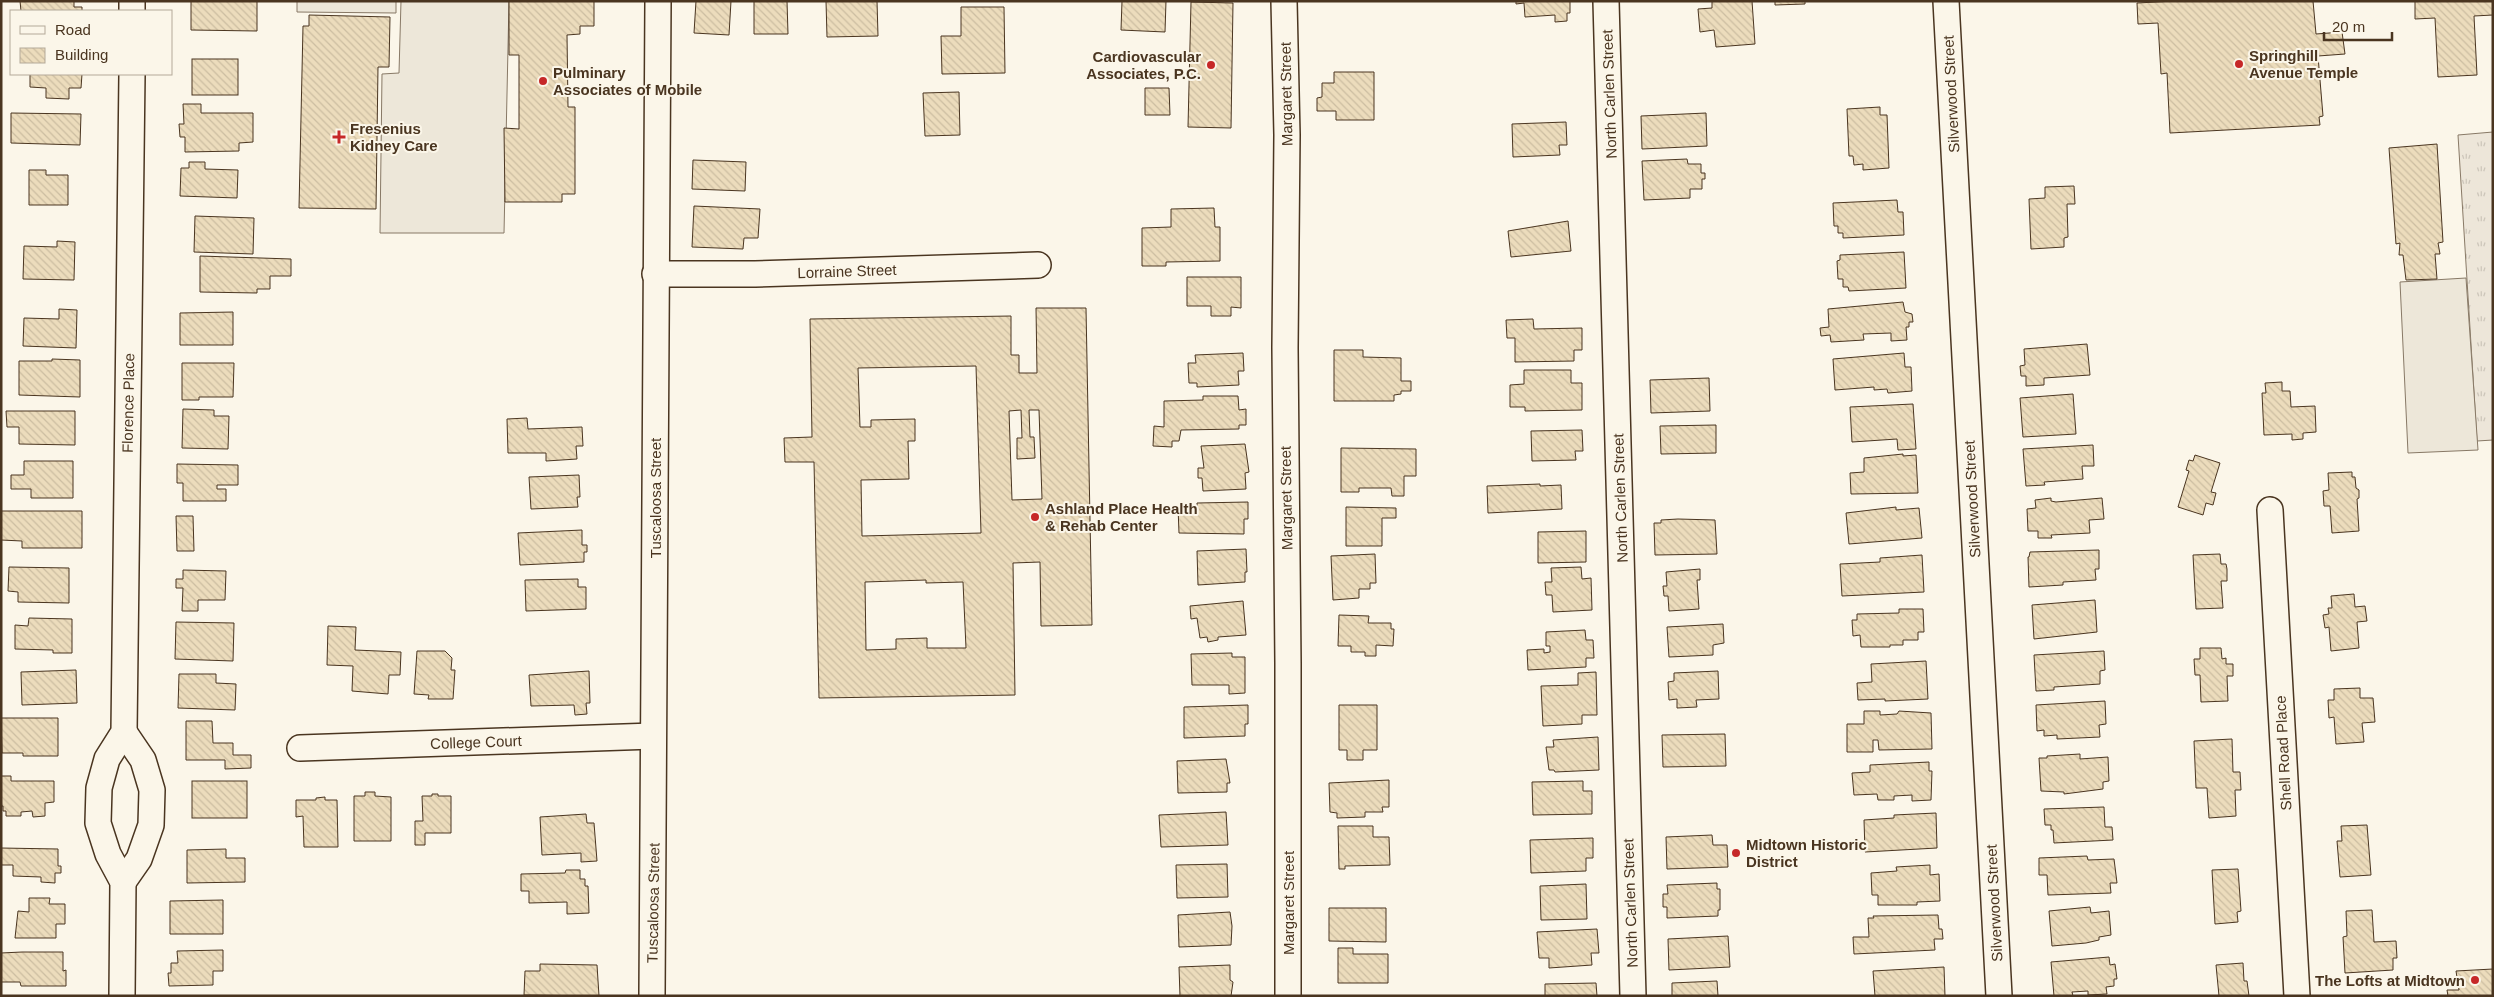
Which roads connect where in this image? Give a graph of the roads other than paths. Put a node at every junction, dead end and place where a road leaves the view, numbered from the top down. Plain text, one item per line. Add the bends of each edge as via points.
1 (658, 1) edge
2 (1284, 1) edge
3 (1606, 1) edge
4 (1946, 1) edge
5 (132, 75) edge
6 (1038, 265) dead end
7 (655, 274) junction
8 (2270, 510) dead end
9 (124, 732) junction
10 (653, 736) junction
11 (300, 748) dead end
12 (123, 882) junction
13 (122, 996) edge
14 (652, 996) edge
15 (1288, 996) edge
16 (1633, 996) edge
17 (1999, 996) edge
18 (2297, 996) edge

1 - 7 street, Tuscaloosa Street
2 - 15 street, Margaret Street
3 - 16 street, North Carlen Street
4 - 17 street, Silverwood Street
5 - 9 street, Florence Place
6 - 7 street, Lorraine Street
7 - 10 street, Tuscaloosa Street
8 - 18 street, Shell Road Place
9 - 12 street via 107,759 100,788 98,823 108,854
9 - 12 street via 144,760 152,790 151,825 140,859
10 - 11 street, College Court
10 - 14 street, Tuscaloosa Street
12 - 13 street

